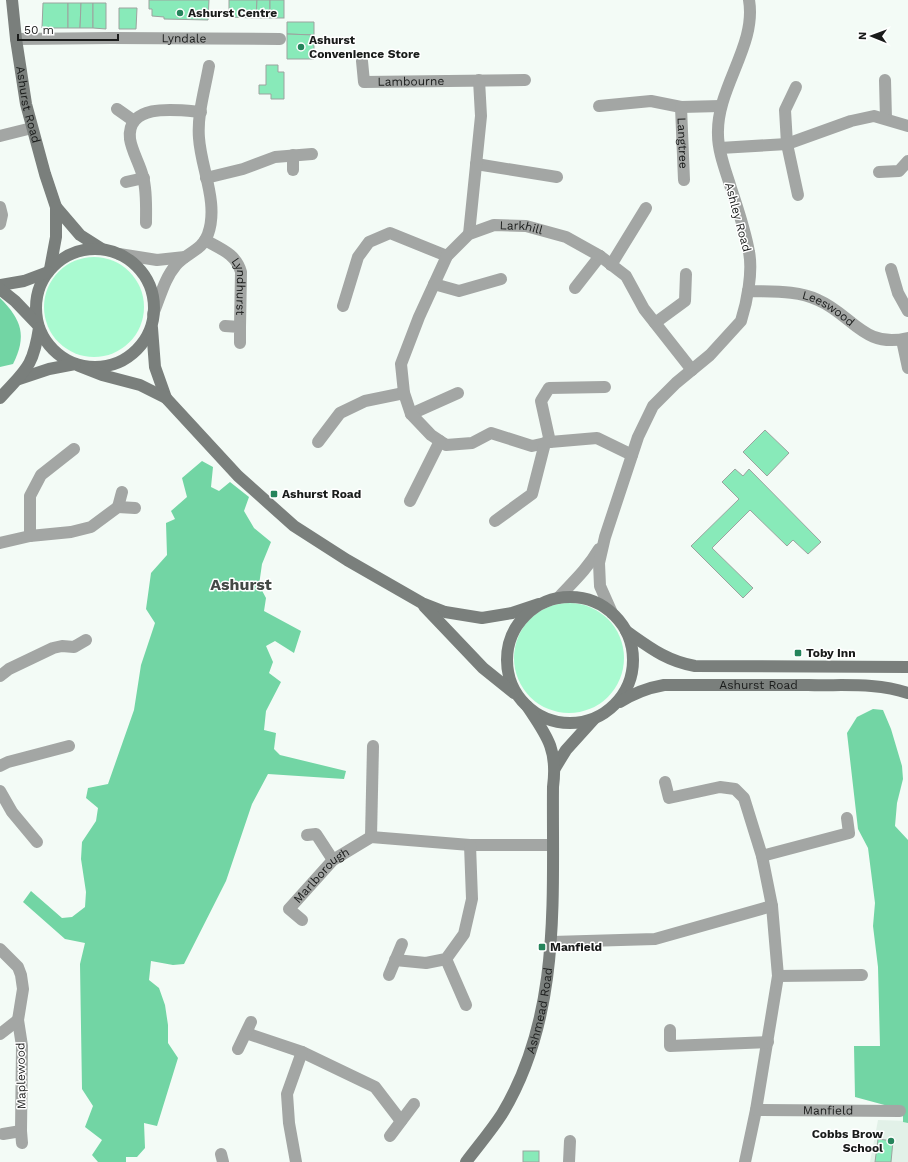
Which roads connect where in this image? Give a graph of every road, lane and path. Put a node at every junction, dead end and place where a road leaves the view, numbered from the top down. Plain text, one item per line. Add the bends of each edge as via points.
1 (12, 0) edge
2 (750, 6) edge
3 (16, 39) junction
4 (280, 40) dead end
5 (362, 61) dead end
6 (209, 66) dead end
7 (479, 80) junction
8 (525, 80) dead end
9 (885, 80) dead end
10 (796, 87) dead end
11 (599, 106) dead end
12 (722, 106) junction
13 (681, 107) junction
14 (117, 109) dead end
15 (200, 112) junction
16 (886, 119) junction
17 (134, 121) junction
18 (908, 126) edge
19 (32, 128) junction
20 (0, 136) edge
21 (787, 144) junction
22 (720, 148) junction
23 (312, 154) dead end
24 (293, 155) junction
25 (908, 161) edge
26 (476, 164) junction
27 (293, 170) dead end
28 (879, 172) dead end
29 (557, 177) dead end
30 (144, 178) junction
31 (206, 178) junction
32 (684, 180) dead end
33 (126, 182) dead end
34 (798, 195) dead end
35 (0, 208) edge
36 (56, 208) junction
37 (646, 208) dead end
38 (146, 223) dead end
39 (0, 224) edge
40 (469, 234) junction
41 (205, 240) junction
42 (102, 250) junction
43 (119, 254) junction
44 (447, 256) junction
45 (600, 256) junction
46 (185, 257) junction
47 (611, 265) junction
48 (891, 269) dead end
49 (49, 270) junction
50 (686, 274) dead end
51 (501, 278) dead end
52 (434, 284) junction
53 (0, 285) edge
54 (575, 288) dead end
55 (0, 289) edge
56 (748, 291) junction
57 (343, 306) dead end
58 (908, 311) edge
59 (153, 318) junction
60 (655, 323) junction
61 (38, 326) junction
62 (225, 326) dead end
63 (240, 327) junction
64 (905, 339) edge
65 (240, 343) dead end
66 (77, 365) junction
67 (908, 368) edge
68 (692, 370) junction
69 (19, 379) junction
70 (605, 387) dead end
71 (458, 392) dead end
72 (404, 393) junction
73 (0, 398) edge
74 (166, 398) junction
75 (411, 414) junction
76 (440, 441) junction
77 (318, 442) dead end
78 (548, 442) junction
79 (74, 448) dead end
80 (632, 455) junction
81 (122, 492) dead end
82 (410, 501) dead end
83 (118, 507) junction
84 (135, 508) dead end
85 (495, 521) dead end
86 (30, 536) junction
87 (605, 537) junction
88 (0, 543) edge
89 (558, 598) junction
90 (422, 603) junction
91 (539, 604) junction
92 (612, 612) junction
93 (626, 631) junction
94 (86, 640) dead end
95 (908, 667) edge
96 (0, 676) edge
97 (908, 693) edge
98 (516, 694) junction
99 (527, 706) junction
100 (614, 706) junction
101 (594, 719) junction
102 (69, 746) dead end
103 (373, 746) dead end
104 (0, 766) edge
105 (555, 768) junction
106 (665, 782) dead end
107 (0, 790) edge
108 (847, 818) dead end
109 (308, 835) dead end
110 (371, 837) junction
111 (37, 842) dead end
112 (470, 845) junction
113 (553, 845) junction
114 (762, 856) junction
115 (333, 860) junction
116 (772, 906) junction
117 (302, 920) dead end
118 (552, 942) junction
119 (402, 944) dead end
120 (0, 949) edge
121 (446, 959) junction
122 (395, 960) junction
123 (389, 975) dead end
124 (862, 975) dead end
125 (778, 976) junction
126 (466, 1005) dead end
127 (18, 1020) junction
128 (670, 1030) dead end
129 (0, 1034) edge
130 (768, 1042) junction
131 (238, 1049) dead end
132 (302, 1052) junction
133 (414, 1104) dead end
134 (756, 1110) junction
135 (900, 1111) dead end
136 (401, 1121) junction
137 (3, 1134) dead end
138 (390, 1136) dead end
139 (570, 1141) dead end
140 (296, 1162) edge
141 (466, 1162) edge
142 (569, 1162) edge
143 (745, 1162) edge

1 - 3 street, Ashurst Road
2 - 12 street, Ashley Road via 745,44
3 - 4 street, Lyndale
3 - 19 street, Ashurst Road
5 - 7 street, Lambourne via 364,82
6 - 15 street
7 - 8 street, Lambourne
7 - 26 street via 481,116
9 - 16 street
10 - 21 street via 785,110
11 - 13 street via 651,100
12 - 13 street
12 - 22 street, Ashley Road via 718,135
13 - 32 street, Langtree
14 - 17 street
15 - 17 street via 157,110 145,113
15 - 31 street via 198,136
16 - 18 street
16 - 21 street via 874,116 851,121
17 - 30 street via 130,139
19 - 20 street
19 - 36 street, Ashurst Road
21 - 22 street
21 - 34 street
22 - 56 street, Ashley Road via 750,253
23 - 24 street
24 - 27 street
24 - 31 street via 275,157 243,169
25 - 28 street via 900,171
26 - 29 street
26 - 40 street
30 - 33 street
30 - 38 street
31 - 41 street via 210,195 210,218
35 - 39 street
36 - 42 street, Ashurst Road via 80,235
36 - 49 street, Ashurst Road via 56,237
37 - 47 street
40 - 44 street, Larkhill
40 - 45 street, Larkhill via 494,225 526,226 566,236
41 - 46 street via 193,253
41 - 63 street, Lyndhurst via 235,258 239,265
42 - 43 street
42 - 49 street via 83,250 66,256
43 - 46 street via 157,260
43 - 59 street via 134,265 146,279 153,296
44 - 52 street, Larkhill
44 - 57 street via 390,233 369,242 358,257
45 - 47 street, Larkhill
45 - 54 street
46 - 59 street via 168,277
47 - 60 street, Larkhill via 626,276 644,310
48 - 58 street via 898,293
49 - 53 street via 24,281
49 - 61 street via 35,307
50 - 60 street via 685,301
51 - 52 street via 459,291
52 - 72 street, Larkhill via 401,364
55 - 61 street
56 - 64 street, Leeswood via 804,295 834,309 870,336 880,339
56 - 68 street, Ashley Road via 742,321
59 - 66 street via 145,339 133,354 117,363 98,368
59 - 74 street via 154,367
60 - 68 street, Larkhill
61 - 66 street via 47,344 60,356
61 - 69 street via 34,355
62 - 63 street, Lyndhurst
63 - 65 street, Lyndhurst
64 - 67 street, Leeswood
66 - 69 street via 49,369
66 - 74 street via 140,385
68 - 80 street, Ashley Road via 653,406
69 - 73 street
70 - 78 street via 549,388 541,401
71 - 75 street
72 - 75 street, Larkhill
72 - 77 street via 365,401 340,413
74 - 90 street via 217,455 294,526
75 - 76 street, Larkhill
76 - 78 street via 446,445 472,443 492,433 532,446
76 - 82 street
78 - 80 street via 597,438
78 - 85 street via 532,494
79 - 86 street via 41,475 30,496
80 - 87 street, Ashley Road
81 - 83 street
83 - 84 street
83 - 86 street via 92,527
86 - 88 street
87 - 89 street, Ashley Road via 592,560
87 - 92 street, Ashley Road via 599,563 600,586
89 - 91 street
89 - 92 street via 583,598 596,602
90 - 91 street via 444,612 482,618 512,613
90 - 98 street via 483,668
91 - 98 street via 523,617 512,634 507,654 508,675
92 - 93 street
93 - 95 street, Ashurst Road via 664,658 695,666
93 - 100 street via 633,650 632,670 626,690
94 - 96 street via 74,647 53,648
97 - 100 street, Ashurst Road via 878,687 664,685 638,692
98 - 99 street
99 - 101 street via 541,717 558,722 576,723
99 - 105 street, Ashmead Road via 549,742 554,754
100 - 101 street
101 - 105 street, Ashmead Road via 566,750
102 - 104 street
103 - 110 street
105 - 113 street, Ashmead Road
106 - 114 street via 669,798 720,787 735,790 744,798
107 - 111 street via 12,812
108 - 114 street via 849,833
109 - 115 street via 316,834
110 - 112 street
110 - 115 street, Marlborough
112 - 113 street
112 - 121 street via 472,899 464,934
113 - 118 street, Ashmead Road
114 - 116 street
115 - 117 street, Marlborough via 289,909
116 - 118 street via 655,939
116 - 125 street
118 - 141 street, Ashmead Road via 543,1010 534,1043 502,1114
119 - 122 street
120 - 127 street, Maplewood via 18,967 21,975 23,989
121 - 122 street via 426,963
121 - 126 street
122 - 123 street
124 - 125 street
125 - 130 street
127 - 129 street, Maplewood
127 - 137 street, Maplewood via 22,1046 22,1137
128 - 130 street via 670,1046
130 - 134 street
131 - 132 street via 249,1027
132 - 136 street via 375,1087
132 - 140 street via 287,1094
133 - 136 street
134 - 135 street, Manfield
134 - 143 street
136 - 138 street
139 - 142 street

